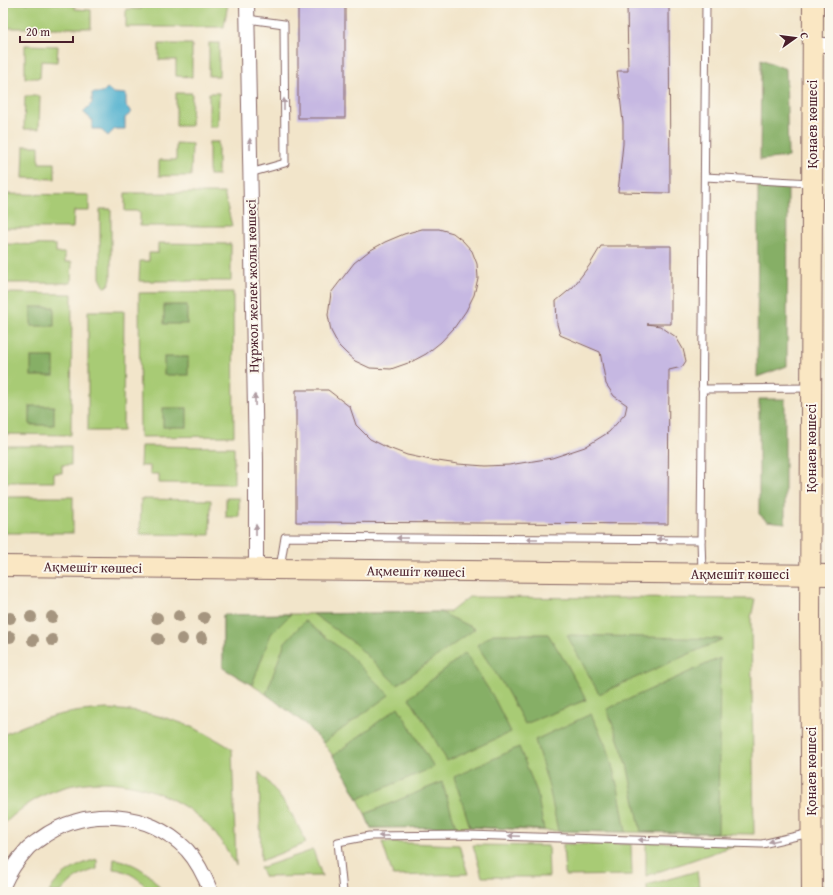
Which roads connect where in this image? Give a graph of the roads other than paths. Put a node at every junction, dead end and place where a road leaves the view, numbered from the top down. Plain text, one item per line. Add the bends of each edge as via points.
1 (246, 3) edge
2 (706, 3) edge
3 (813, 3) edge
4 (247, 19) junction
5 (821, 45) edge
6 (250, 173) junction
7 (705, 177) junction
8 (812, 183) junction
9 (811, 388) junction
10 (702, 389) junction
11 (701, 540) junction
12 (3, 566) edge
13 (256, 569) junction
14 (280, 569) junction
15 (702, 574) junction
16 (810, 575) junction
17 (830, 575) edge
18 (812, 833) junction
19 (3, 886) edge
20 (211, 892) edge
21 (343, 892) edge
22 (812, 892) edge

1 - 4 street, Нұржол желек жолы көшесі
2 - 7 lane
3 - 5 main road, Қонаев көшесі
6 -> 4 street, Нұржол желек жолы көшесі
6 -> 4 lane via 285,163 284,24
5 - 8 main road, Қонаев көшесі
13 -> 6 street, Нұржол желек жолы көшесі
7 - 8 lane
7 - 10 lane
8 - 9 main road, Қонаев көшесі
9 - 10 lane
9 - 16 main road, Қонаев көшесі
10 - 11 lane
11 -> 14 lane via 284,537
11 - 15 lane
12 - 13 main road, Ақмешіт көшесі
13 - 14 main road, Ақмешіт көшесі
14 - 15 main road, Ақмешіт көшесі
15 - 16 main road, Ақмешіт көшесі
16 - 17 main road, Ақмешіт көшесі
16 - 18 main road, Қонаев көшесі
18 -> 21 lane via 762,844 466,835 369,836 338,842
18 - 22 main road, Қонаев көшесі
19 - 20 street via 10,870 28,847 52,830 79,819 108,816 137,820 164,832 187,850 204,874

